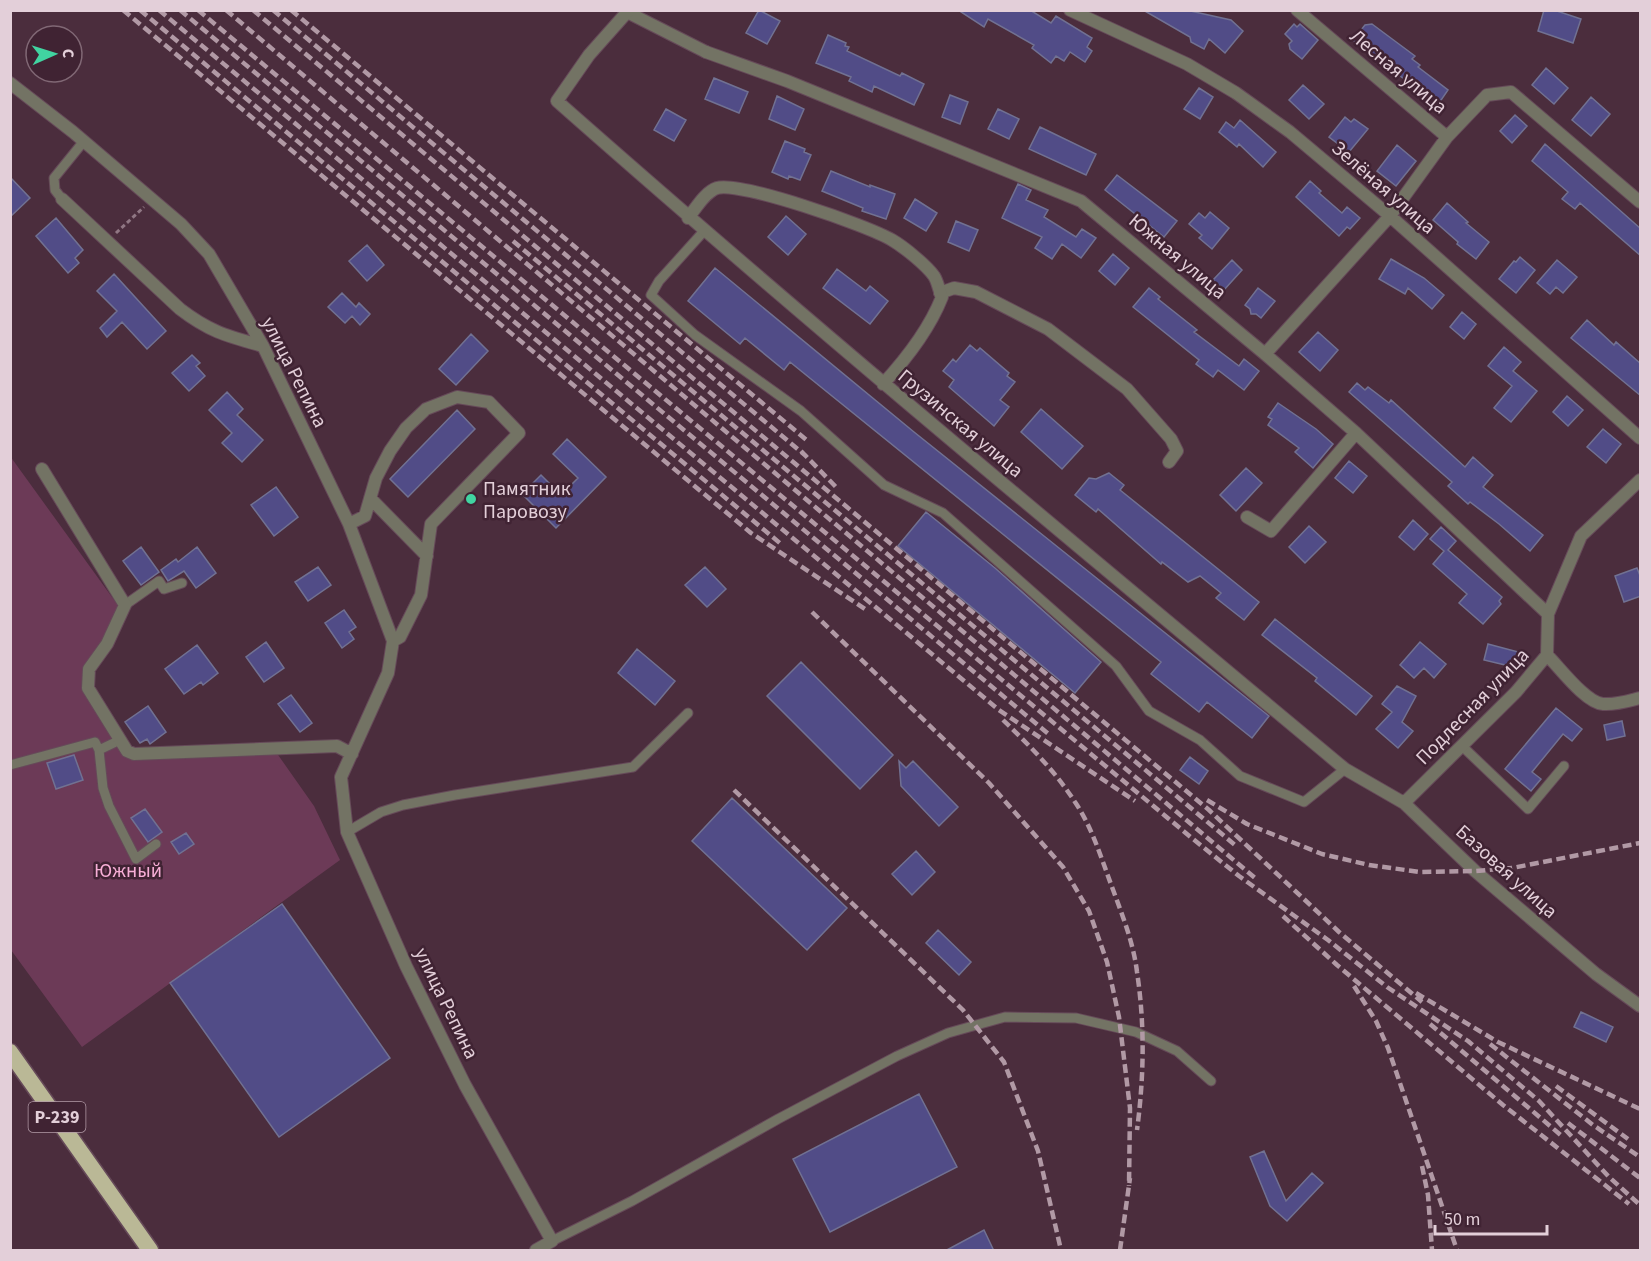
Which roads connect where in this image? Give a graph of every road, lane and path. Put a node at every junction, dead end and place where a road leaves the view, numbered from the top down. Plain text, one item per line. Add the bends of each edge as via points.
1 (1070, 10) edge
2 (1297, 10) edge
3 (628, 11) edge
4 (10, 83) edge
5 (1448, 138) junction
6 (84, 141) junction
7 (63, 199) joint
8 (152, 200) junction
9 (1641, 202) edge
10 (1390, 216) junction
11 (688, 218) junction
12 (704, 231) junction
13 (107, 241) junction
14 (940, 293) junction
15 (263, 346) junction
16 (1265, 354) junction
17 (883, 384) junction
18 (1356, 433) junction
19 (1641, 438) edge
20 (1169, 462) dead end
21 (42, 469) dead end
22 (1641, 480) edge
23 (370, 498) junction
24 (1247, 517) dead end
25 (348, 524) junction
26 (427, 556) junction
27 (182, 583) dead end
28 (125, 605) junction
29 (1548, 614) junction
30 (393, 641) junction
31 (1547, 655) junction
32 (1641, 698) edge
33 (688, 713) dead end
34 (120, 740) junction
35 (1462, 746) junction
36 (99, 750) junction
37 (351, 754) junction
38 (10, 765) edge
39 (1564, 766) dead end
40 (1345, 769) junction
41 (1404, 803) junction
42 (347, 832) junction
43 (156, 844) dead end
44 (1641, 1006) edge
45 (10, 1052) edge
46 (1211, 1081) dead end
47 (552, 1241) junction
48 (150, 1251) edge
49 (537, 1251) edge

1 - 10 street, Зелёная улица via 1187,64 1236,93 1290,132
2 - 5 street, Лесная улица
3 - 11 street, Грузинская улица via 589,55 557,101
3 - 16 street, Южная улица via 706,52 1081,201
4 - 6 street, улица Репина
5 - 9 street via 1487,95 1511,92
5 - 10 street
6 - 7 lane via 54,178 55,190
6 - 8 street, улица Репина
7 - 13 street
8 - 13 path
8 - 15 street, улица Репина via 209,254
10 - 16 street
10 - 19 street, Зелёная улица
11 - 12 street, Грузинская улица
11 - 14 street via 716,188 735,187 765,194 893,240 934,276
12 - 17 street, Грузинская улица
12 - 40 lane via 651,295 695,335 801,411 884,485 943,513 1116,666 1149,711 1200,740 1240,776 1304,802
13 - 15 street via 198,322 219,334
14 - 17 street via 935,315 907,358
14 - 20 street via 954,288 976,292 1048,329 1127,389 1171,439 1177,451
15 - 25 street, улица Репина
16 - 18 street, Южная улица
17 - 40 street, Грузинская улица
18 - 24 street via 1271,531
18 - 29 street, Южная улица
21 - 28 street
22 - 29 street, Подлесная улица via 1581,536
23 - 25 street via 365,516
23 - 26 street
23 - 26 street via 390,451 426,409 457,397 489,402 519,432 431,524
25 - 30 street, улица Репина
26 - 30 street via 422,594 400,637
27 - 28 lane via 164,589 159,581
28 - 34 street via 107,644 89,669 88,688
29 - 31 street, Подлесная улица
30 - 37 street, улица Репина via 388,673
31 - 32 street via 1589,699 1614,705
31 - 35 street, Подлесная улица
33 - 42 lane via 633,767 403,806 381,812
34 - 36 lane
34 - 37 street via 134,754 337,746
35 - 39 lane via 1528,809
35 - 41 street, Подлесная улица
36 - 38 lane via 95,742
36 - 43 lane via 109,806 136,859
37 - 42 street, улица Репина via 341,777
40 - 41 street, Базовая улица
41 - 44 street, Базовая улица via 1484,879 1596,974
42 - 47 street, улица Репина via 406,966 465,1085
45 - 48 highway, Р-239
46 - 47 lane via 1177,1051 1136,1032 1076,1018 1005,1017 948,1033 897,1056
47 - 49 street

